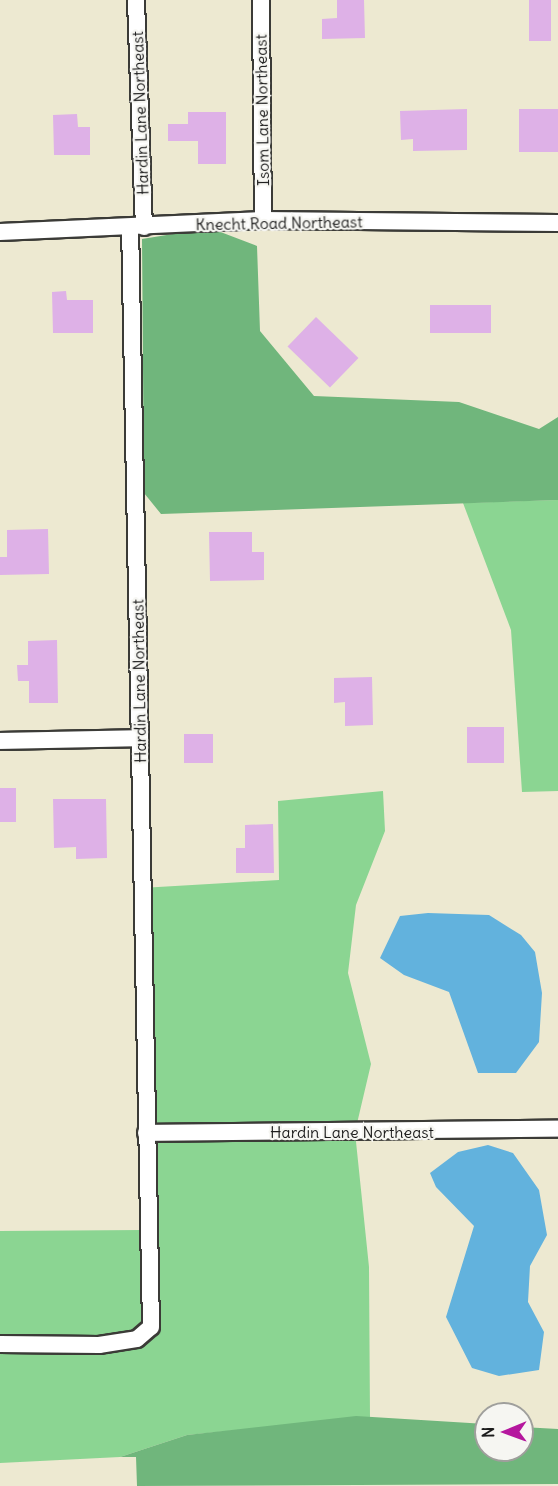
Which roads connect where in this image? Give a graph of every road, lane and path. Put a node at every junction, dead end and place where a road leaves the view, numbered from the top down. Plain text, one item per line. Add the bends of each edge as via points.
1 (136, 0) edge
2 (261, 0) edge
3 (263, 220) junction
4 (558, 223) edge
5 (137, 227) junction
6 (0, 232) edge
7 (140, 738) junction
8 (0, 741) edge
9 (558, 1129) edge
10 (146, 1133) junction
11 (0, 1344) edge

1 - 5 street, Hardin Lane Northeast
2 - 3 street, Isom Lane Northeast
3 - 4 street, Knecht Road Northeast
3 - 5 street, Knecht Road Northeast
5 - 6 street, Knecht Road Northeast
5 - 7 street, Hardin Lane Northeast
7 - 8 street
7 - 10 street, Hardin Lane Northeast
9 - 10 street, Hardin Lane Northeast
10 - 11 street, Hardin Lane Northeast via 152,1327 137,1339 99,1345

